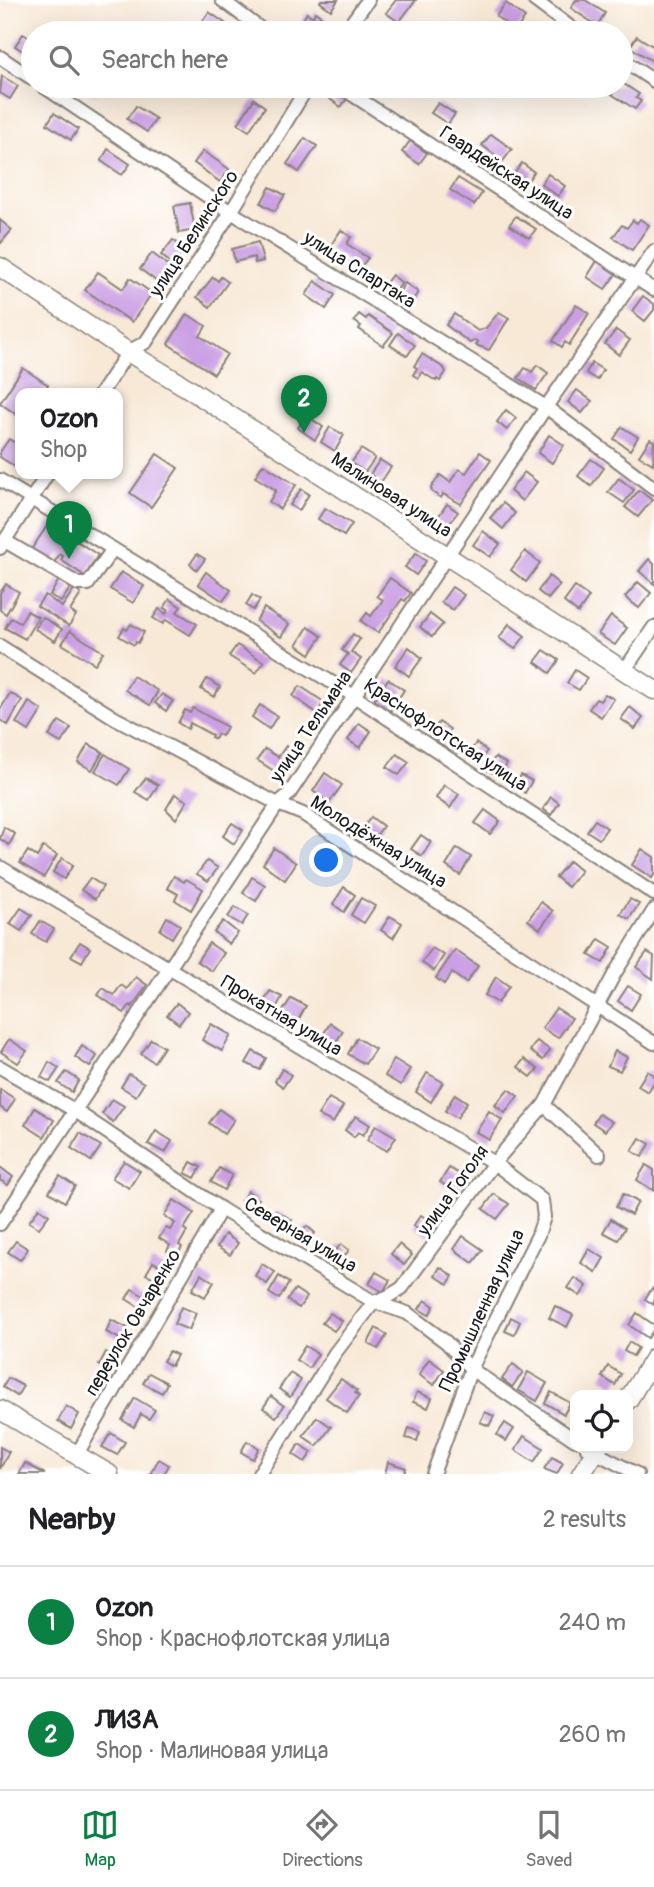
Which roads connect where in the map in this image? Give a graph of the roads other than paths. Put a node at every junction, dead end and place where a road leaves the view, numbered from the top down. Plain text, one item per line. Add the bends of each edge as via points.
1 (222, 0) edge
2 (368, 0) edge
3 (534, 0) edge
4 (250, 21) edge
5 (353, 21) edge
6 (562, 21) edge
7 (0, 57) edge
8 (633, 67) edge
9 (21, 71) edge
10 (654, 81) edge
11 (61, 98) edge
12 (301, 98) edge
13 (357, 98) edge
14 (231, 212) junction
15 (654, 251) edge
16 (0, 267) edge
17 (636, 279) junction
18 (654, 290) edge
19 (128, 352) junction
20 (104, 388) edge
21 (546, 407) junction
22 (44, 479) edge
23 (0, 480) edge
24 (654, 488) edge
25 (30, 499) junction
26 (2, 544) edge
27 (113, 549) junction
28 (448, 555) junction
29 (654, 626) edge
30 (0, 646) edge
31 (624, 671) junction
32 (654, 690) edge
33 (354, 696) junction
34 (278, 804) junction
35 (0, 867) edge
36 (654, 894) edge
37 (654, 910) edge
38 (169, 970) junction
39 (597, 1006) junction
40 (654, 1043) edge
41 (0, 1067) edge
42 (544, 1105) junction
43 (74, 1110) junction
44 (599, 1155) dead end
45 (494, 1163) junction
46 (542, 1200) joint
47 (221, 1209) junction
48 (0, 1224) edge
49 (374, 1302) junction
50 (654, 1358) edge
51 (471, 1370) junction
52 (633, 1392) edge
53 (0, 1410) edge
54 (570, 1437) edge
55 (591, 1453) edge
56 (600, 1453) edge
57 (76, 1454) junction
58 (109, 1474) edge
59 (259, 1474) edge
60 (433, 1474) edge
61 (581, 1474) edge
62 (637, 1474) edge

1 - 4 street
2 - 5 street
3 - 6 street
7 - 9 street
8 - 10 street
11 - 14 street, улица Спартака
12 - 14 street, улица Белинского
13 - 17 street, Гвардейская улица
14 - 19 street, улица Белинского via 146,342
14 - 21 street, улица Спартака
15 - 17 street, улица Тельмана
16 - 19 street, Малиновая улица
17 - 18 street, Гвардейская улица
17 - 21 street, улица Тельмана
19 - 20 street, улица Белинского
19 - 28 street, Малиновая улица
21 - 24 street, улица Спартака
21 - 28 street, улица Тельмана
22 - 25 street
23 - 25 street, Краснофлотская улица
25 - 26 street
25 - 27 street, Краснофлотская улица
26 - 27 street via 83,585
27 - 33 street, Краснофлотская улица
28 - 31 street, Малиновая улица
28 - 33 street, улица Тельмана
29 - 31 street
30 - 34 street, Молодёжная улица via 115,718
31 - 32 street, Малиновая улица
33 - 34 street, улица Тельмана
33 - 36 street, Краснофлотская улица
34 - 38 street, улица Тельмана
34 - 39 street, Молодёжная улица via 303,814
35 - 38 street, Прокатная улица
37 - 39 street, улица Гоголя
38 - 43 street, улица Тельмана
38 - 45 street, Прокатная улица
39 - 40 street, Молодёжная улица
39 - 42 street, улица Гоголя
41 - 43 street, Северная улица
42 - 44 street
42 - 45 street, улица Гоголя
43 - 47 street, Северная улица
43 - 48 street, улица Тельмана
45 - 46 street, Прокатная улица
45 - 49 street, улица Гоголя via 402,1288
46 - 51 street, Промышленная улица via 544,1217 538,1235
47 - 49 street, Северная улица
47 - 57 street, переулок Овчаренко
49 - 51 street, Северная улица via 407,1313 446,1342
49 - 59 street, улица Гоголя via 335,1353
50 - 52 street
51 - 54 street, Северная улица
51 - 60 street, Промышленная улица
53 - 57 street
55 - 61 street
56 - 62 street
57 - 58 street

